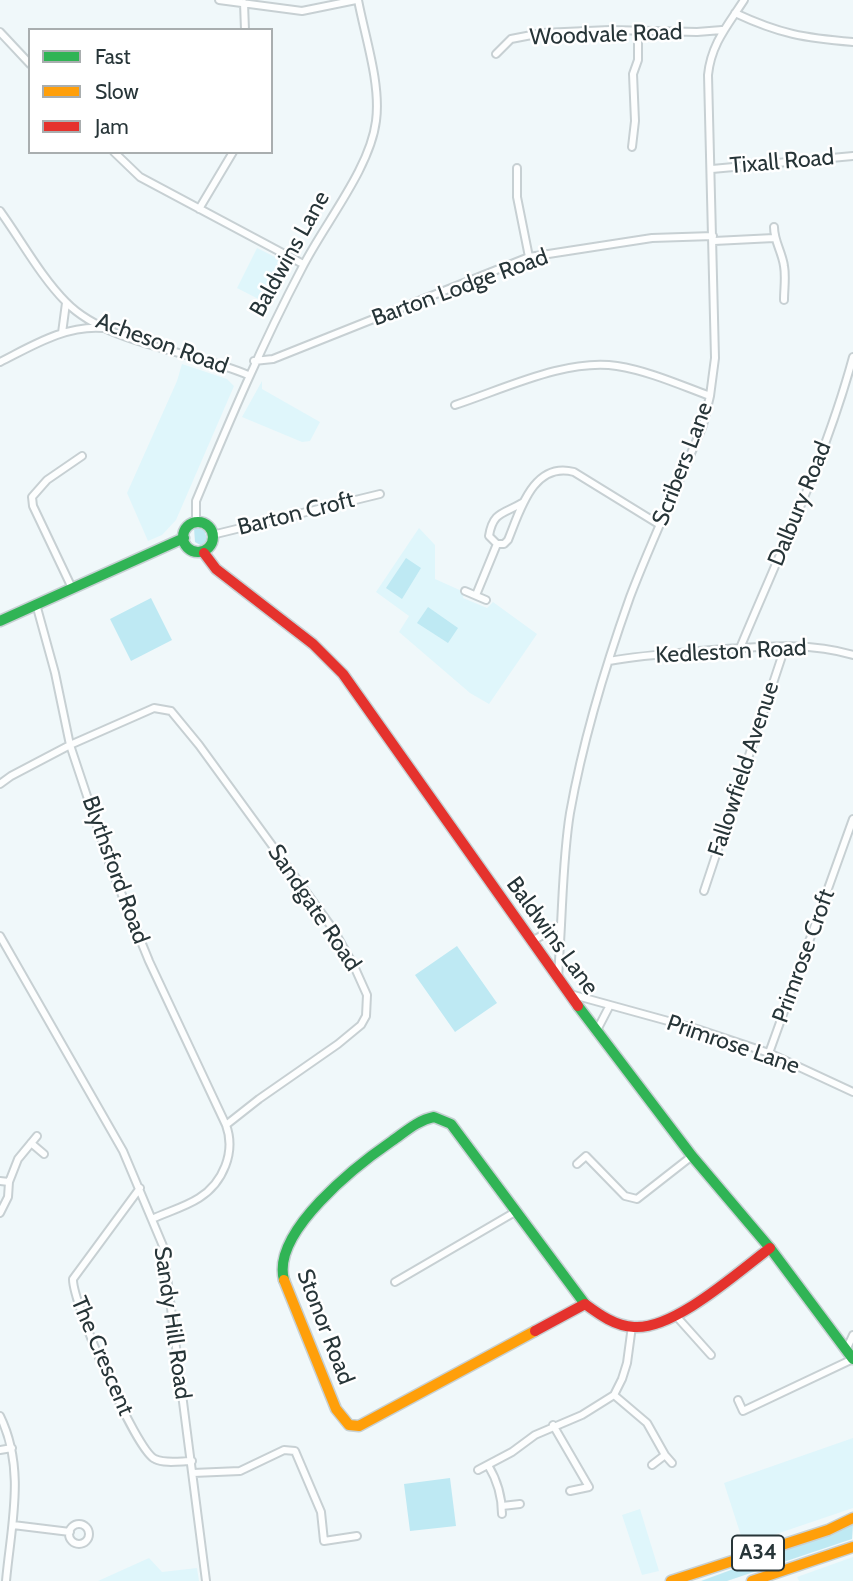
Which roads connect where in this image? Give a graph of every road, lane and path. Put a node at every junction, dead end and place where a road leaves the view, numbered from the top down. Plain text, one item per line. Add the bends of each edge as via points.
1 (219, 0) edge
2 (357, 0) edge
3 (744, 0) edge
4 (244, 3) junction
5 (736, 13) junction
6 (245, 28) edge
7 (722, 30) junction
8 (638, 31) junction
9 (0, 32) edge
10 (853, 42) edge
11 (496, 54) dead end
12 (28, 62) edge
13 (632, 146) dead end
14 (116, 154) edge
15 (232, 154) edge
16 (853, 156) edge
17 (517, 168) dead end
18 (712, 169) junction
19 (199, 209) junction
20 (0, 211) edge
21 (774, 227) dead end
22 (713, 238) junction
23 (774, 238) junction
24 (529, 257) junction
25 (303, 264) junction
26 (784, 300) dead end
27 (66, 303) junction
28 (104, 329) junction
29 (62, 332) junction
30 (853, 356) edge
31 (254, 361) junction
32 (0, 362) edge
33 (248, 375) junction
34 (710, 396) junction
35 (456, 405) dead end
36 (82, 456) dead end
37 (380, 494) dead end
38 (524, 502) junction
39 (196, 520) junction
40 (660, 525) junction
41 (212, 535) junction
42 (184, 538) junction
43 (497, 544) junction
44 (204, 553) junction
45 (72, 588) junction
46 (465, 592) dead end
47 (476, 595) junction
48 (486, 600) dead end
49 (36, 604) junction
50 (0, 621) edge
51 (785, 647) junction
52 (740, 648) junction
53 (853, 655) edge
54 (609, 661) junction
55 (71, 745) junction
56 (0, 784) edge
57 (853, 819) edge
58 (704, 891) dead end
59 (561, 925) junction
60 (0, 936) edge
61 (532, 941) junction
62 (558, 979) junction
63 (570, 994) junction
64 (610, 1005) junction
65 (596, 1032) junction
66 (769, 1053) junction
67 (853, 1092) edge
68 (226, 1125) junction
69 (37, 1136) dead end
70 (32, 1143) junction
71 (44, 1154) dead end
72 (692, 1156) junction
73 (577, 1164) dead end
74 (0, 1181) edge
75 (9, 1182) junction
76 (139, 1188) junction
77 (515, 1212) junction
78 (0, 1213) edge
79 (152, 1219) junction
80 (770, 1248) junction
81 (395, 1282) dead end
82 (585, 1304) junction
83 (677, 1317) junction
84 (632, 1326) junction
85 (853, 1335) edge
86 (846, 1348) junction
87 (711, 1355) dead end
88 (853, 1359) edge
89 (614, 1395) junction
90 (738, 1400) dead end
91 (0, 1416) edge
92 (553, 1425) junction
93 (12, 1448) junction
94 (0, 1450) edge
95 (665, 1455) junction
96 (192, 1461) junction
97 (672, 1463) dead end
98 (488, 1465) junction
99 (652, 1465) dead end
100 (478, 1470) dead end
101 (193, 1473) junction
102 (589, 1487) junction
103 (570, 1491) dead end
104 (593, 1495) dead end
105 (520, 1504) dead end
106 (853, 1518) edge
107 (13, 1525) junction
108 (69, 1532) dead end
109 (358, 1536) dead end
110 (853, 1547) edge
111 (690, 1578) edge
112 (6, 1581) edge
113 (206, 1581) edge
114 (670, 1581) edge
115 (752, 1581) edge

1 - 4 street
2 - 4 street via 302,11
2 - 25 street, Baldwins Lane via 376,90 377,119 354,178
3 - 5 street, Scribers Lane
4 - 6 street
5 - 7 street, Scribers Lane
5 - 10 street via 794,36
7 - 8 street, Woodvale Road
7 - 18 street, Scribers Lane via 708,75
8 - 11 street, Woodvale Road via 542,33 511,39
8 - 13 street
9 - 12 street
14 - 19 street via 140,177
15 - 19 street
16 - 18 street, Tixall Road
17 - 24 street via 517,197
18 - 22 street, Scribers Lane
19 - 25 street
20 - 27 street, Acheson Road
21 - 23 street
22 - 23 street, Barton Lodge Road
22 - 24 street, Barton Lodge Road via 652,238
22 - 34 street, Scribers Lane via 715,358
23 - 26 street via 785,268
24 - 31 street, Barton Lodge Road via 273,359
25 - 31 street, Baldwins Lane
27 - 28 street, Acheson Road
27 - 29 street
28 - 29 street
28 - 33 street, Acheson Road
29 - 32 street
30 - 52 street, Dalbury Road via 826,442
31 - 33 street, Baldwins Lane
33 - 39 street, Baldwins Lane via 196,501
34 - 35 street via 637,370 591,364 565,368
34 - 40 street, Scribers Lane via 703,425
36 - 45 street via 47,480 32,497
37 - 41 street, Barton Croft
38 - 40 street via 538,480 569,471
38 - 43 street via 508,540
38 - 43 street via 496,517 488,536
39 - 41 main road via 207,525
39 - 42 main road via 185,527
40 - 54 street, Scribers Lane
41 - 44 main road via 211,547
42 - 44 main road via 189,550
42 - 45 main road
43 - 47 street
44 - 61 main road, Baldwins Lane via 216,569 313,644 343,674
45 - 49 main road
46 - 47 street
47 - 48 street
49 - 50 main road
49 - 55 street, Blythsford Road
51 - 52 street, Kedleston Road
51 - 53 street, Kedleston Road via 812,646
51 - 58 street, Fallowfield Avenue
52 - 54 street, Kedleston Road
54 - 59 street, Scribers Lane via 570,816
55 - 56 street, Sandgate Road
55 - 68 street, Blythsford Road via 111,868
55 - 68 street, Sandgate Road via 154,708 171,711 334,929 363,984 367,1009 360,1025
57 - 66 street, Primrose Croft
59 - 61 street
59 - 62 street, Scribers Lane
60 - 76 street, Sandy Hill Road via 123,1151
61 - 62 main road, Baldwins Lane
62 - 63 main road, Baldwins Lane
63 - 64 street, Primrose Lane
63 - 65 main road, Baldwins Lane
64 - 65 street
64 - 66 street, Primrose Lane
65 - 72 main road, Baldwins Lane
66 - 67 street, Primrose Lane
68 - 79 street via 229,1155 218,1181 198,1198
69 - 70 street
70 - 71 street
70 - 75 street via 18,1159
72 - 73 street via 637,1199 625,1196 586,1156
72 - 80 main road, Baldwins Lane
74 - 75 street
75 - 78 street via 8,1198
76 - 79 street, Sandy Hill Road
76 - 96 street, The Crescent via 73,1279 73,1289 125,1414 148,1453 155,1460
77 - 81 street
77 - 82 main road, Stonor Road
77 - 82 main road, Stonor Road via 450,1124 437,1117 424,1119 361,1162 316,1205 286,1250 281,1271 342,1418 349,1425 368,1422
79 - 96 street, Sandy Hill Road via 165,1258
80 - 83 main road, Stonor Road
80 - 86 main road, Baldwins Lane
82 - 84 main road, Stonor Road via 609,1321
83 - 84 main road, Stonor Road via 654,1326
83 - 87 street
84 - 89 street via 627,1363
85 - 86 street
86 - 88 main road, Baldwins Lane
88 - 90 street via 743,1411
89 - 92 street via 582,1415
89 - 95 street via 647,1423
91 - 93 street
92 - 98 street
92 - 102 street
93 - 94 street
93 - 107 street via 16,1486
95 - 97 street
95 - 99 street
96 - 101 street, Sandy Hill Road
98 - 100 street
98 - 105 street via 502,1510
101 - 109 street via 240,1471 284,1450 295,1451 321,1512 324,1541
101 - 113 street, Sandy Hill Road
102 - 103 street
102 - 104 street
106 - 111 main road, A34
107 - 108 street
107 - 112 street
110 - 115 main road, A34
111 - 114 main road, A34

